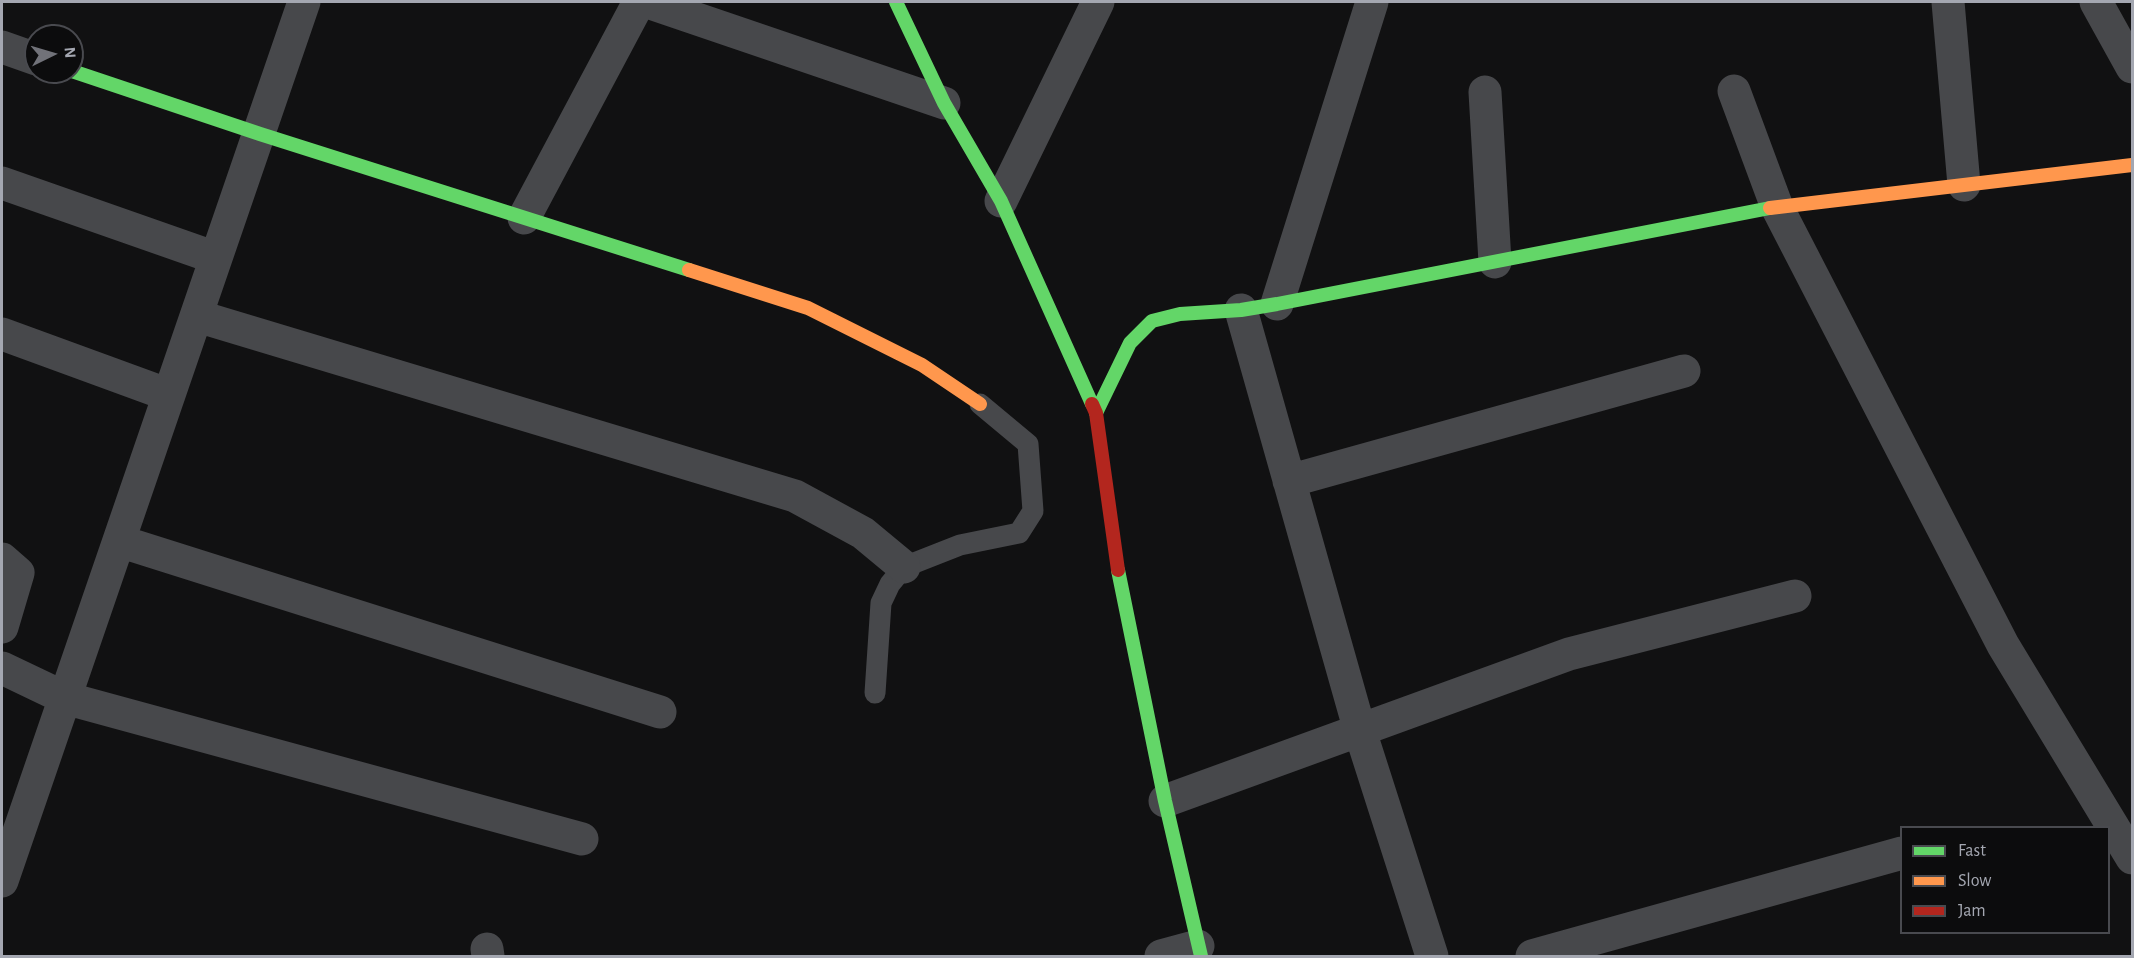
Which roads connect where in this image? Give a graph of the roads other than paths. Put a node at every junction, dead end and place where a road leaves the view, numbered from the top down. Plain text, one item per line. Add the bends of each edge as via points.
1 (304, 2) edge
2 (639, 2) edge
3 (648, 2) edge
4 (896, 2) edge
5 (1098, 2) edge
6 (1372, 2) edge
7 (1948, 2) edge
8 (2096, 2) edge
9 (2, 47) edge
10 (24, 55) edge
11 (2133, 67) edge
12 (84, 75) edge
13 (1734, 91) dead end
14 (1485, 92) dead end
15 (944, 103) junction
16 (260, 134) junction
17 (2133, 165) edge
18 (2, 183) edge
19 (1964, 185) junction
20 (1001, 201) junction
21 (1777, 207) junction
22 (525, 219) junction
23 (216, 258) junction
24 (1495, 262) junction
25 (1277, 304) junction
26 (1241, 310) junction
27 (197, 316) junction
28 (2, 334) edge
29 (1684, 371) dead end
30 (169, 395) junction
31 (980, 404) joint
32 (1096, 413) junction
33 (1289, 481) junction
34 (119, 541) junction
35 (2, 558) edge
36 (904, 567) junction
37 (1795, 596) dead end
38 (2, 627) edge
39 (2, 668) edge
40 (875, 693) dead end
41 (65, 698) junction
42 (660, 712) dead end
43 (1360, 731) junction
44 (1165, 801) junction
45 (582, 839) dead end
46 (2128, 842) edge
47 (1900, 854) edge
48 (2, 881) edge
49 (1200, 951) edge
50 (1161, 957) edge
51 (1432, 957) edge
52 (1532, 957) edge

1 - 16 street
2 - 22 street
3 - 15 street
4 - 15 street
5 - 20 street
6 - 25 street
7 - 19 street
8 - 11 street
9 - 10 street
12 - 16 street
13 - 21 street
14 - 24 street
15 - 20 street
16 - 22 street
16 - 23 street
17 - 19 street
18 - 23 street
19 - 21 street
20 - 32 street
21 - 24 street
21 - 46 street via 2002,645
22 - 31 street via 808,308 922,365
23 - 27 street
24 - 25 street
25 - 26 street
26 - 32 street via 1179,314 1152,321 1130,343
26 - 33 street
27 - 30 street
27 - 36 street via 795,496 863,533
28 - 30 street
29 - 33 street
30 - 34 street
31 - 36 lane via 1028,444 1033,511 1019,533 960,545
32 - 44 street via 1115,557
33 - 43 street
34 - 41 street
34 - 42 street
35 - 38 street via 18,573
36 - 40 lane via 881,603
37 - 43 street via 1569,654
39 - 41 street
41 - 45 street
41 - 48 street
43 - 44 street
43 - 51 street
44 - 49 street
47 - 52 street
49 - 50 street

